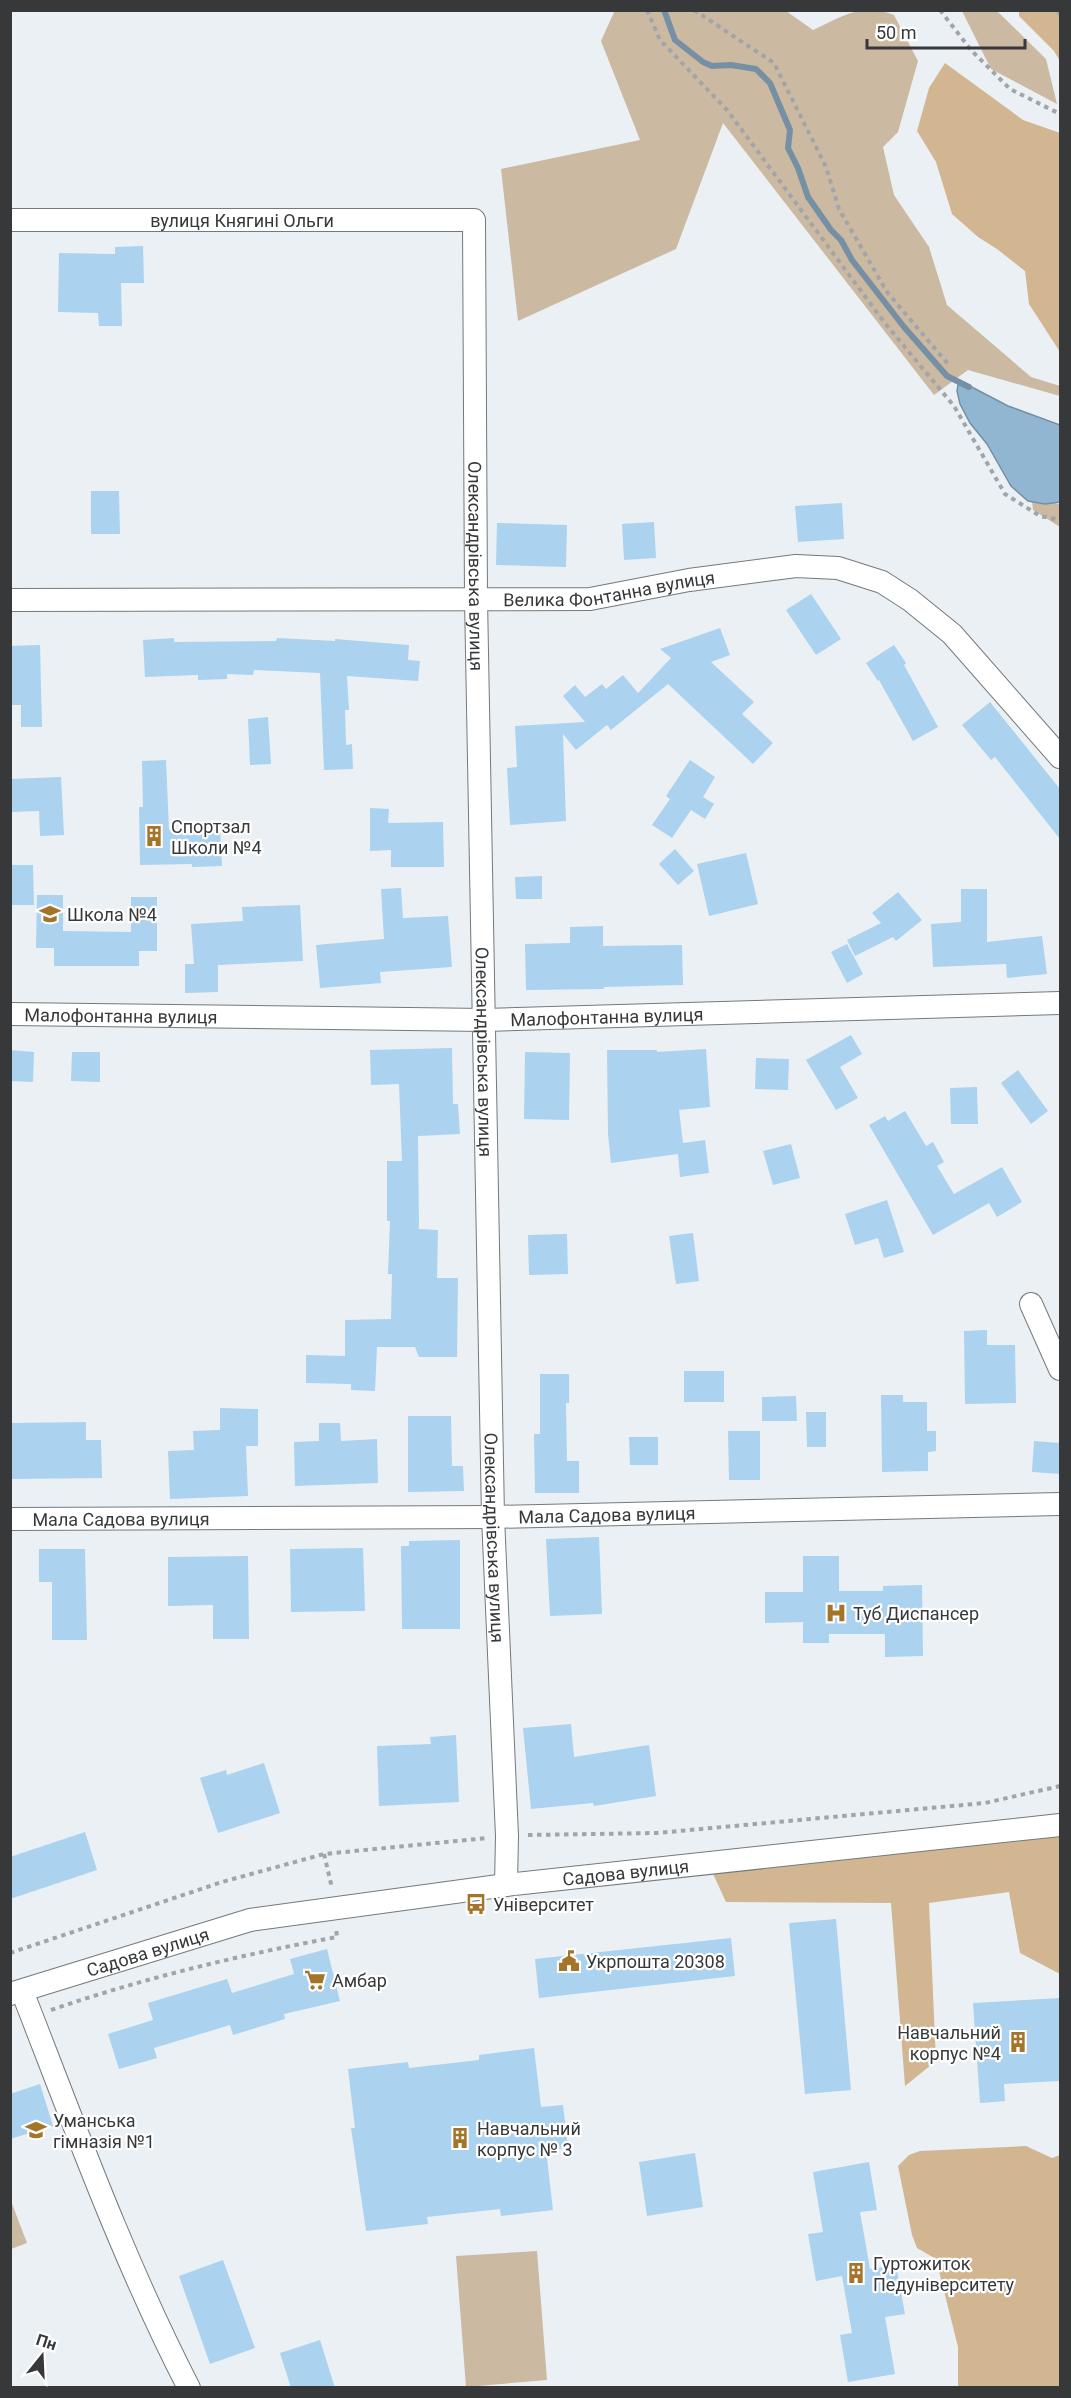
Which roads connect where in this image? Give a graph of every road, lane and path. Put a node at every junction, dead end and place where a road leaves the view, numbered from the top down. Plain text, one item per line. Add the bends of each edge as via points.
1 (647, 10) edge
2 (694, 10) edge
3 (940, 10) edge
4 (1058, 10) edge
5 (1060, 16) edge
6 (1060, 114) edge
7 (10, 220) edge
8 (474, 220) joint
9 (948, 364) dead end
10 (1060, 520) edge
11 (476, 598) junction
12 (10, 600) edge
13 (1060, 757) edge
14 (1060, 1003) edge
15 (10, 1014) edge
16 (485, 1020) junction
17 (1030, 1304) dead end
18 (1060, 1368) edge
19 (1060, 1504) edge
20 (493, 1517) junction
21 (10, 1519) edge
22 (1060, 1786) edge
23 (1060, 1825) edge
24 (507, 1836) junction
25 (324, 1854) junction
26 (506, 1885) junction
27 (335, 1908) junction
28 (10, 1953) edge
29 (16, 1992) edge
30 (32, 2016) junction
31 (189, 2388) edge

1 - 10 path via 660,40 727,110 884,322 954,406 1005,494 1040,516
2 - 9 path via 774,63 826,167 839,209 887,292
3 - 6 path via 971,50 1010,89
4 - 5 path
7 - 8 street, вулиця Княгині Ольги
8 - 11 street, Олександрівська вулиця
11 - 12 street, Велика Фонтанна вулиця
11 - 13 street, Велика Фонтанна вулиця via 590,599 689,580 796,566 838,568 882,582 952,634
11 - 16 street, Олександрівська вулиця
14 - 16 street, Малофонтанна вулиця
15 - 16 street, Малофонтанна вулиця
16 - 20 street, Олександрівська вулиця
17 - 18 street
19 - 20 street, Мала Садова вулиця
20 - 21 street, Мала Садова вулиця
20 - 24 street, Олександрівська вулиця
22 - 24 path via 985,1803 657,1833
23 - 26 street, Садова вулиця
24 - 25 path
24 - 26 street, Олександрівська вулиця
25 - 27 path
25 - 28 path via 222,1882
26 - 27 street, Садова вулиця
27 - 29 street, Садова вулиця via 250,1920
27 - 30 path via 337,1937 265,1950 110,1990
29 - 30 street, Садова вулиця
30 - 31 street, Садова вулиця via 116,2229

